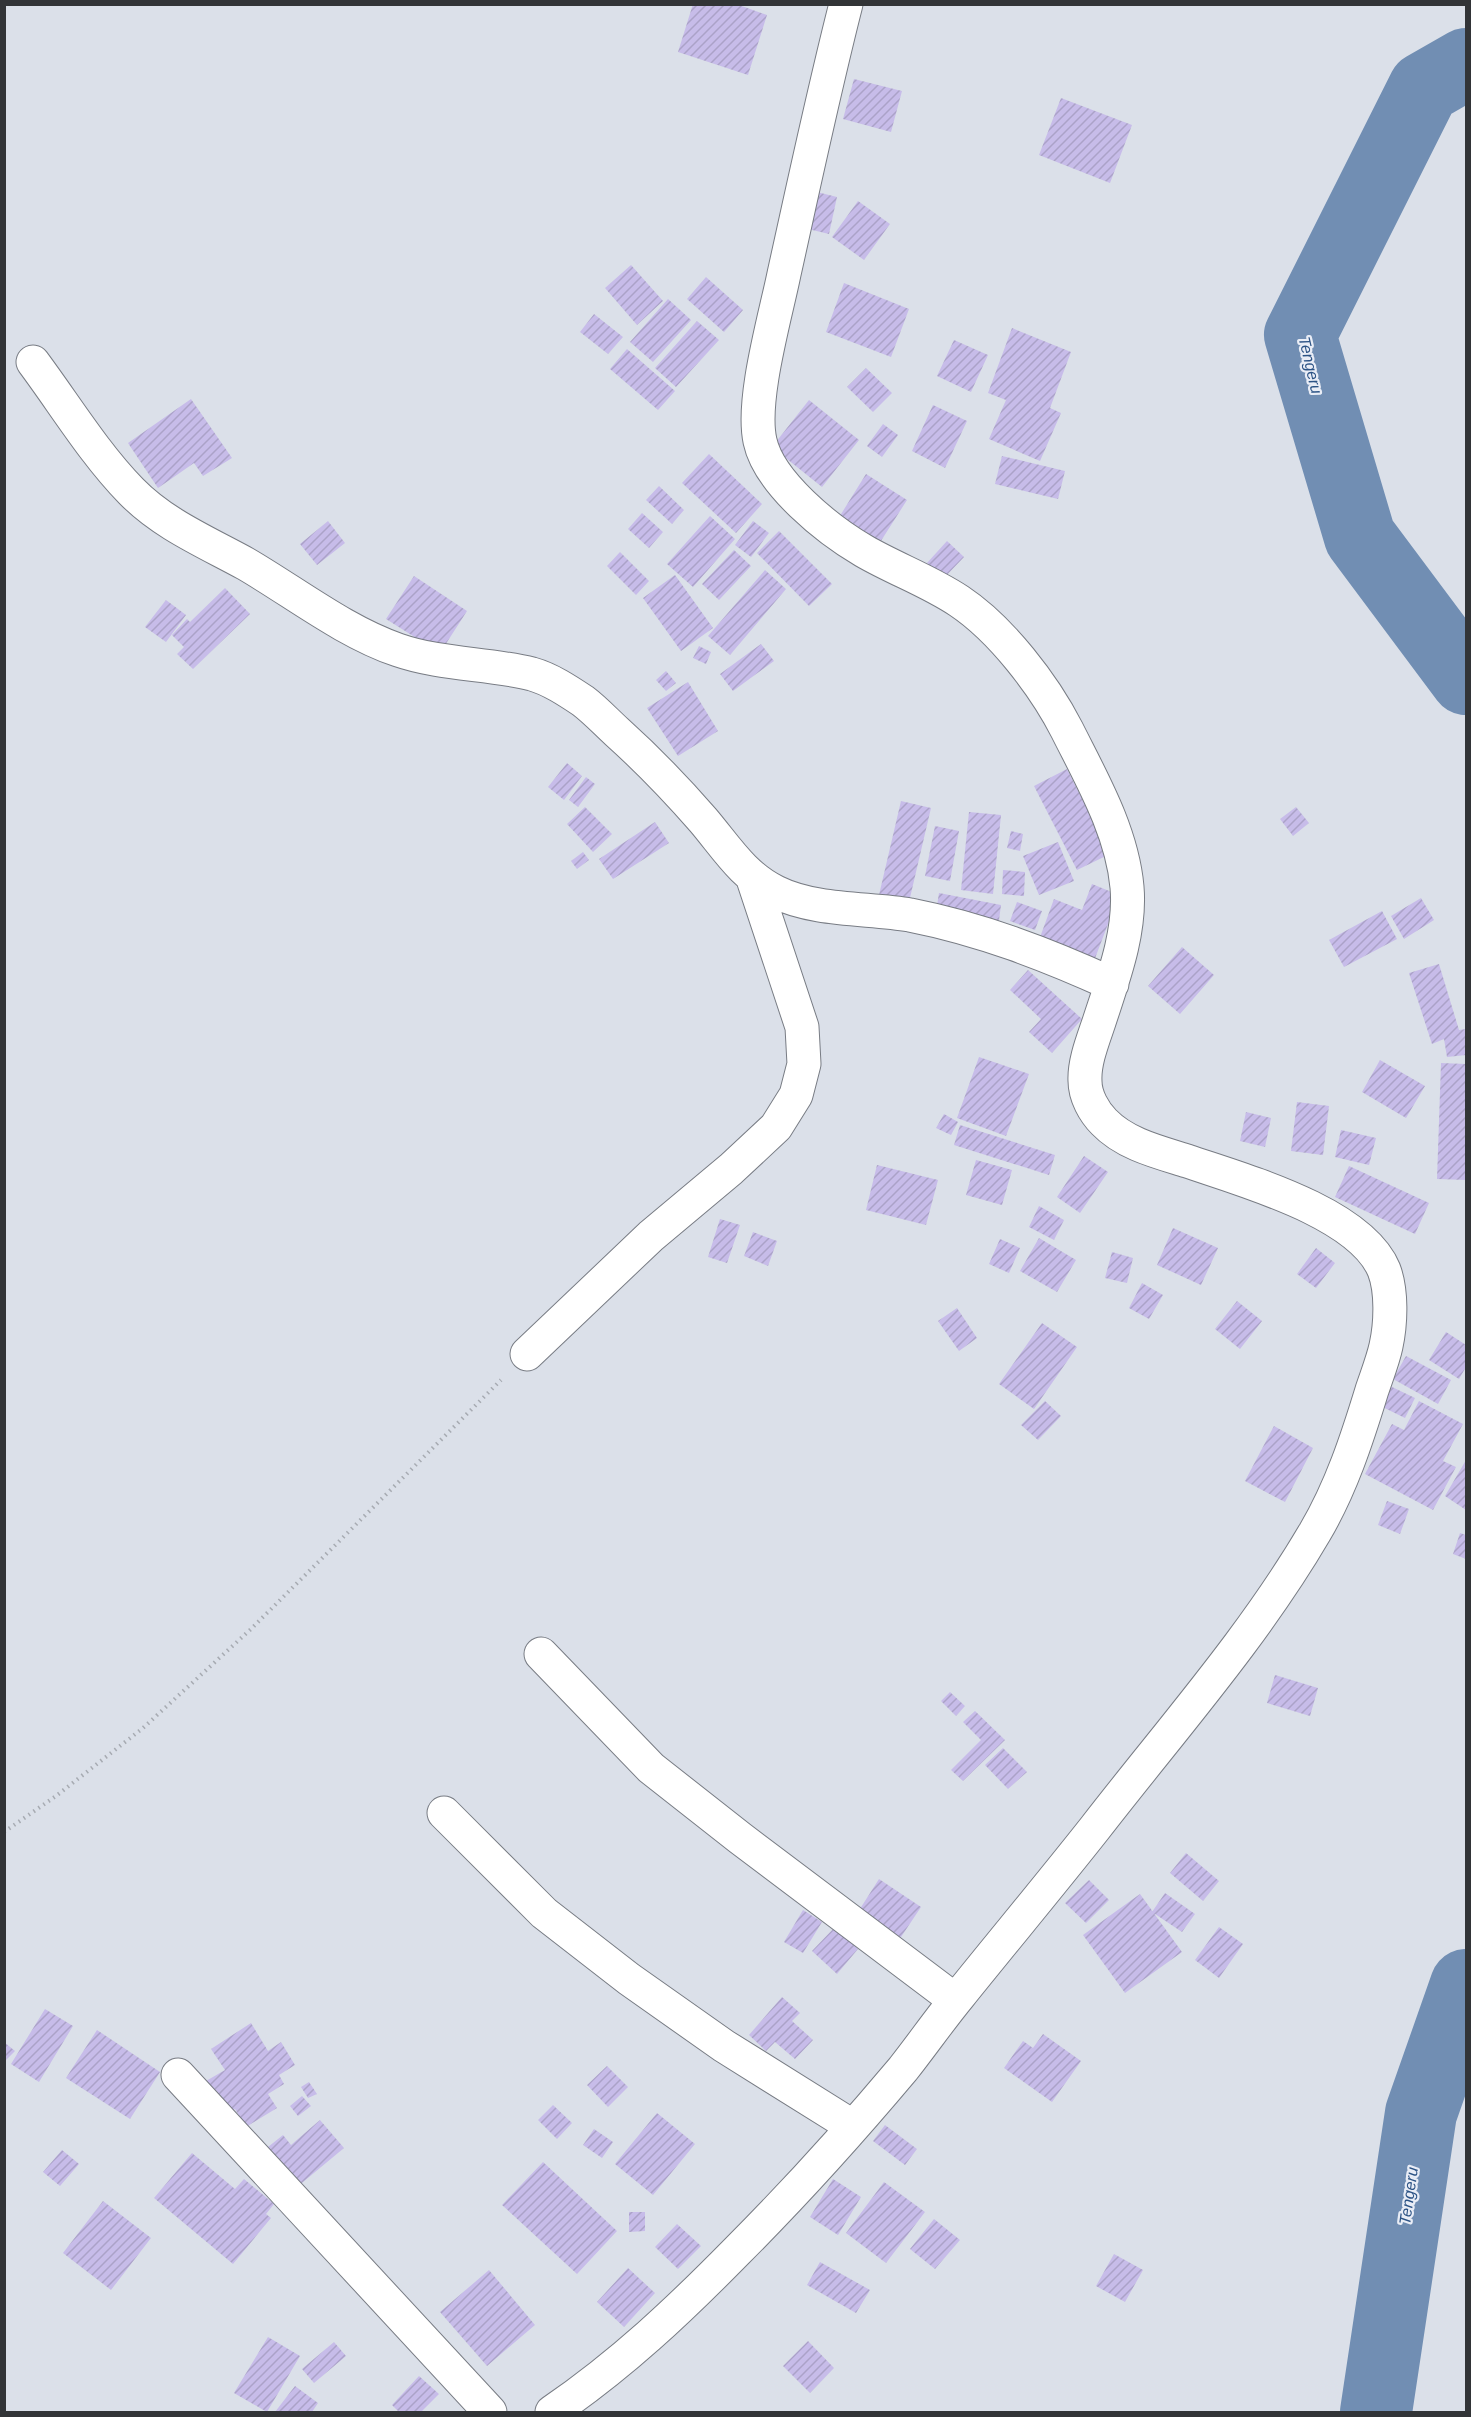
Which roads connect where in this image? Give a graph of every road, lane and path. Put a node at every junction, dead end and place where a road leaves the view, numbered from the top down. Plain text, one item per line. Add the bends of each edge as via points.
1 (846, 4) edge
2 (33, 362) dead end
3 (753, 879) junction
4 (1112, 984) junction
5 (527, 1354) joint
6 (541, 1654) dead end
7 (444, 1813) dead end
8 (4, 1832) edge
9 (955, 2000) junction
10 (178, 2075) dead end
11 (852, 2126) junction
12 (490, 2412) edge
13 (552, 2412) edge

1 - 4 street via 767,351 758,433 764,455 786,487 816,515 860,549 965,605 1028,670 1057,712 1092,779 1117,839 1127,888 1125,931
2 - 3 street via 108,465 155,512 350,627 396,649 432,659 535,675 557,685 586,703 672,786
3 - 4 street via 778,894 808,902 909,915 975,931 1030,948
3 - 5 street via 802,1027 804,1064 796,1095 776,1127 651,1236
4 - 9 street via 1091,1046 1085,1080 1089,1102 1101,1120 1121,1136 1147,1148 1303,1203 1345,1227 1368,1245 1383,1266 1389,1292 1387,1343 1347,1465 1319,1525 1280,1588 1045,1892
5 - 8 path via 210,1667 143,1728
6 - 9 street via 651,1768
7 - 11 street via 544,1913 629,1979 724,2046
9 - 11 street via 905,2066
10 - 12 street
11 - 13 street via 795,2192 671,2319 599,2380

